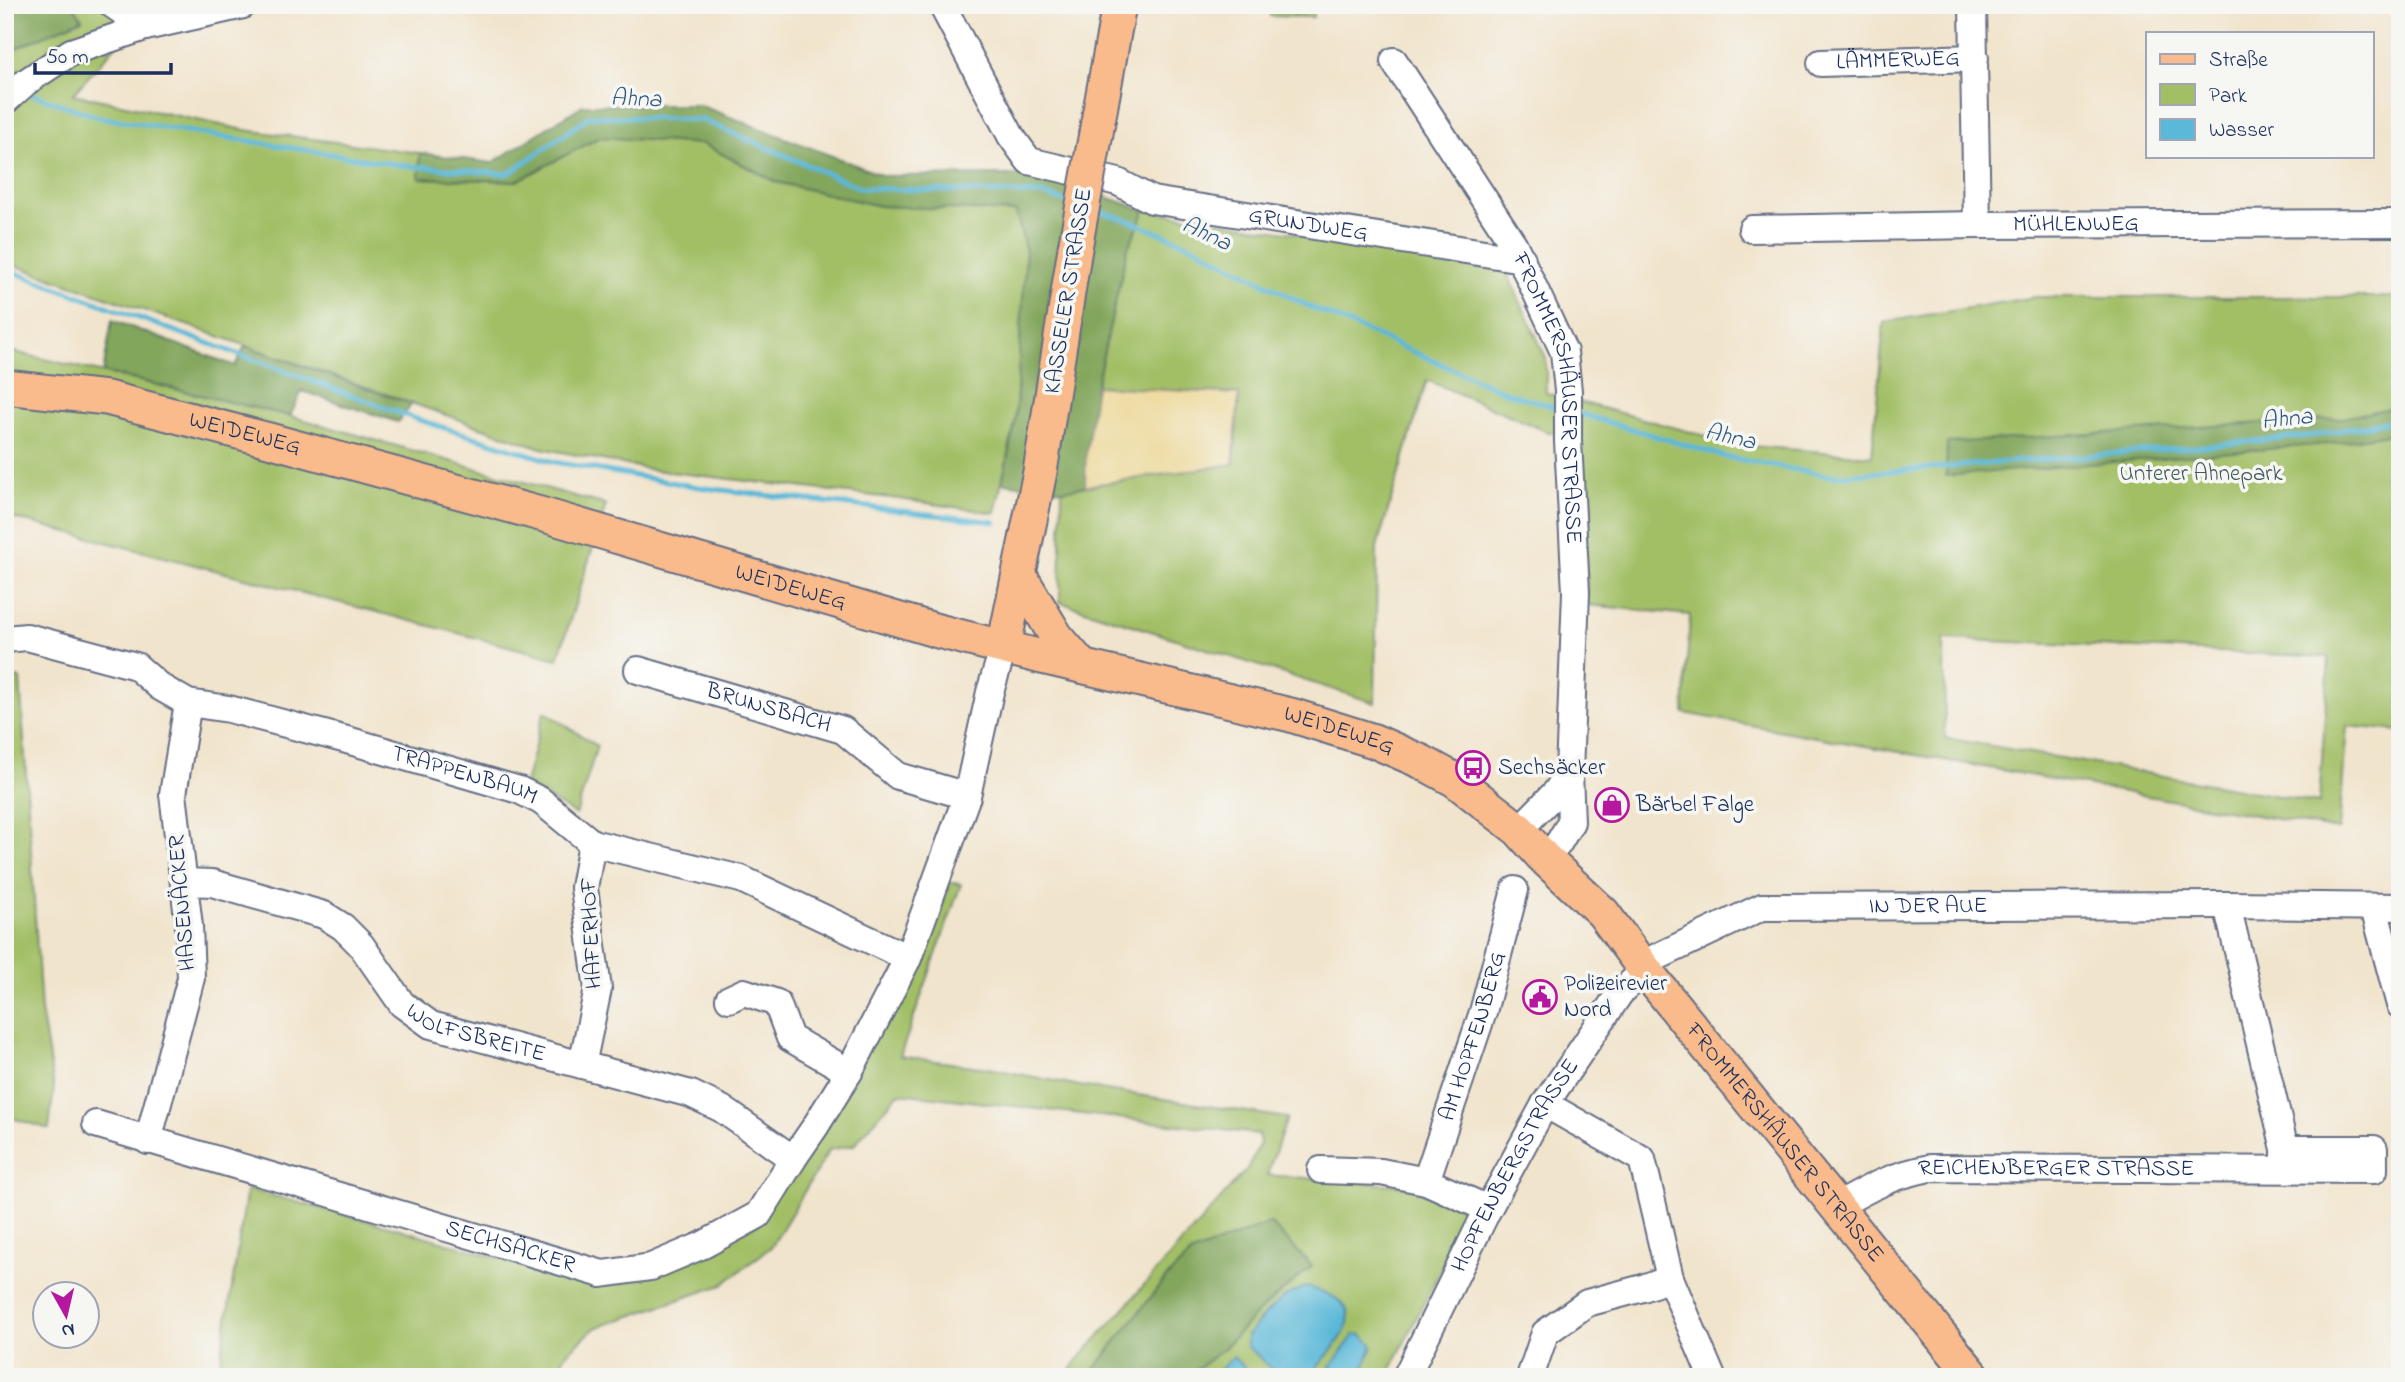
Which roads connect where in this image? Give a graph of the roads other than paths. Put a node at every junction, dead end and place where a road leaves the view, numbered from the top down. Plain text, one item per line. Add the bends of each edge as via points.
1 (113, 5) edge
2 (243, 5) edge
3 (942, 5) edge
4 (1119, 5) edge
5 (1973, 5) edge
6 (145, 27) junction
7 (1975, 58) junction
8 (1394, 61) dead end
9 (1821, 63) dead end
10 (13, 93) edge
11 (2400, 223) edge
12 (1977, 225) junction
13 (1752, 229) dead end
14 (1522, 259) junction
15 (5, 387) edge
16 (1020, 576) junction
17 (5, 639) edge
18 (1004, 646) junction
19 (1082, 666) junction
20 (638, 670) dead end
21 (188, 703) junction
22 (1569, 773) junction
23 (967, 796) junction
24 (1519, 830) junction
25 (592, 843) junction
26 (1544, 858) junction
27 (184, 882) junction
28 (1515, 890) dead end
29 (2227, 905) junction
30 (2387, 907) edge
31 (908, 958) junction
32 (1643, 967) junction
33 (729, 999) dead end
34 (2400, 1005) edge
35 (582, 1065) junction
36 (849, 1072) junction
37 (1545, 1104) junction
38 (96, 1124) dead end
39 (148, 1141) junction
40 (793, 1158) junction
41 (1321, 1170) dead end
42 (1426, 1181) junction
43 (1836, 1207) junction
44 (1488, 1209) junction
45 (1670, 1278) junction
46 (1406, 1377) edge
47 (1530, 1377) edge
48 (1712, 1377) edge
49 (1974, 1377) edge

1 - 6 street
2 - 6 street
3 - 14 street, GRUNDWEG via 1011,136 1029,161 1118,182 1152,200
4 - 16 main road, KASSELER STRASSE, bridge
5 - 7 street
6 - 10 street via 71,52
7 - 9 street, LÄMMERWEG
7 - 12 street
8 - 14 street, FROMMERSHÄUSER STRASSE
11 - 12 street, MÜHLENWEG
12 - 13 street, MÜHLENWEG
14 - 22 street, FROMMERSHÄUSER STRASSE via 1563,351 1568,391 1576,592
15 - 18 main road, WEIDEWEG via 107,398 269,440
16 - 18 main road, KASSELER STRASSE
16 - 19 main road via 1056,636
17 - 21 street, TRAPPENBAUM via 27,637 136,666
18 - 19 main road, WEIDEWEG
18 - 23 street, SECHSÄCKER
19 - 24 main road, WEIDEWEG via 1291,715 1374,741 1455,780
20 - 23 street, BRUNSBACH via 843,730 898,776
21 - 25 street, TRAPPENBAUM via 229,709 519,790 541,801
21 - 27 street, HASENÄCKER via 173,794
22 - 24 street
22 - 26 street, FROMMERSHÄUSER STRASSE via 1571,822
23 - 31 street, SECHSÄCKER
24 - 26 main road, WEIDEWEG
25 - 31 street, TRAPPENBAUM via 741,879
25 - 35 street, HAFERHOF via 584,888 598,989
26 - 32 main road, FROMMERSHÄUSER STRASSE via 1603,913
27 - 35 street, WOLFSBREITE via 212,883 324,915 361,945 402,1004 431,1025
27 - 39 street, HASENÄCKER via 191,978
28 - 42 street, AM HOPFENBERG via 1483,1012
29 - 30 street, IN DER AUE
29 - 32 street, IN DER AUE via 1762,908
29 - 43 street, REICHENBERGER STRASSE via 2285,1159 1930,1168 1878,1182
30 - 34 street, IN DER AUE
31 - 36 street, SECHSÄCKER
32 - 37 street, HOPFENBERGSTRASSE via 1620,993
32 - 43 main road, FROMMERSHÄUSER STRASSE
33 - 36 street via 744,992 777,1003 790,1038
35 - 40 street, WOLFSBREITE via 691,1094 722,1109
36 - 40 street, SECHSÄCKER
37 - 44 street, HOPFENBERGSTRASSE
37 - 45 street via 1642,1159
38 - 39 street, SECHSÄCKER
39 - 40 street, SECHSÄCKER via 602,1274 650,1267 758,1215
41 - 42 street via 1381,1172
42 - 44 street
43 - 49 main road, FROMMERSHÄUSER STRASSE
44 - 46 street, HOPFENBERGSTRASSE
45 - 47 street via 1587,1303 1545,1333
45 - 48 street

